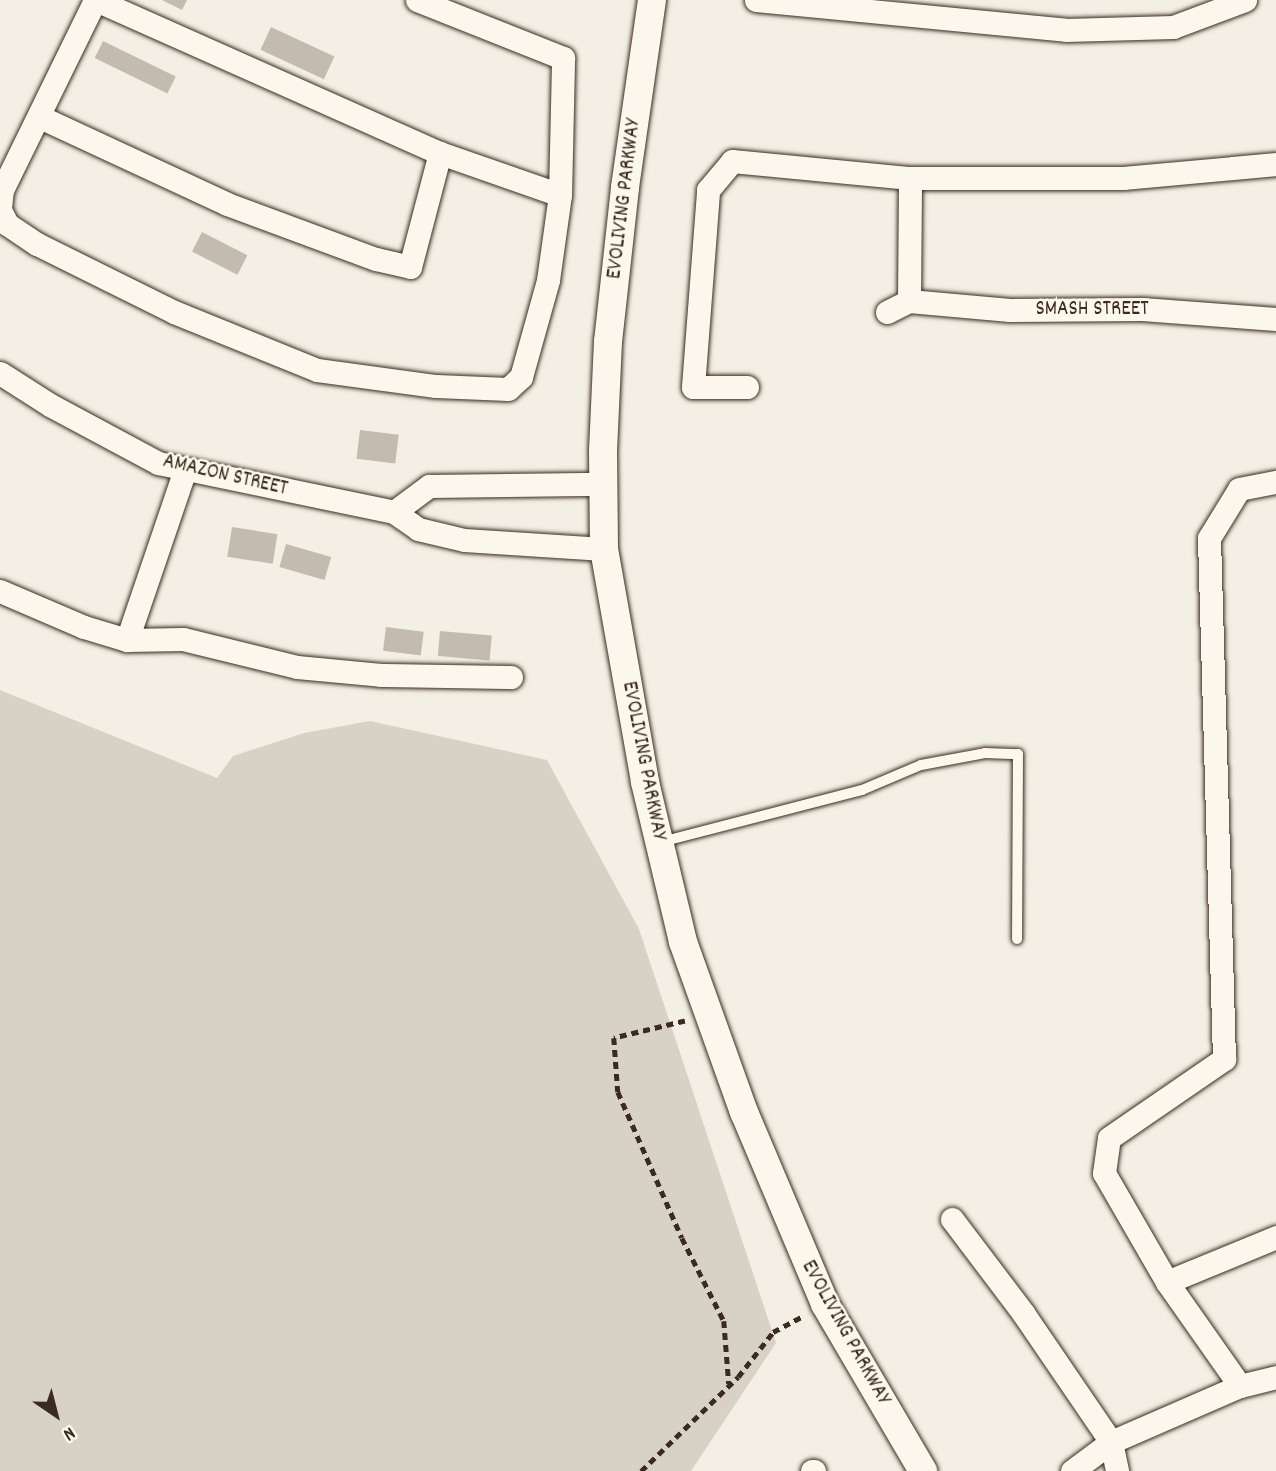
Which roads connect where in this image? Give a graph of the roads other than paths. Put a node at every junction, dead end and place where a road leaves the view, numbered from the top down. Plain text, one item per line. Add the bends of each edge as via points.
1 (96, 0) edge
2 (417, 0) edge
3 (653, 0) edge
4 (757, 0) edge
5 (1245, 0) edge
6 (907, 8) edge
7 (40, 117) junction
8 (440, 153) junction
9 (1276, 164) edge
10 (910, 178) junction
11 (560, 195) junction
12 (0, 209) edge
13 (909, 301) junction
14 (887, 312) dead end
15 (1276, 318) edge
16 (0, 373) edge
17 (747, 387) dead end
18 (185, 470) junction
19 (1276, 482) edge
20 (604, 484) junction
21 (394, 512) junction
22 (604, 549) junction
23 (0, 591) edge
24 (127, 639) junction
25 (511, 677) dead end
26 (658, 843) junction
27 (1017, 939) dead end
28 (951, 1219) dead end
29 (1276, 1237) edge
30 (1167, 1282) junction
31 (1276, 1377) edge
32 (1240, 1386) junction
33 (1111, 1442) junction
34 (923, 1471) edge
35 (1072, 1471) edge
36 (1117, 1471) edge

1 - 7 street
1 - 8 street
2 - 11 street via 563,58
3 - 20 street, EVOLIVING PARKWAY via 608,341
4 - 6 street
5 - 6 street via 1173,27 1066,30
7 - 8 street via 227,204 376,259 410,267
7 - 12 street via 2,190
8 - 11 street
9 - 10 street via 1123,178
10 - 13 street
10 - 17 street via 732,161 722,171 708,190 693,387
11 - 12 street via 548,280 521,377 508,389 436,386 317,370 174,313 37,244 7,224
13 - 14 street
13 - 15 street, SMASH STREET via 1010,310 1142,309
16 - 18 street, AMAZON STREET via 158,463
18 - 21 street, AMAZON STREET
18 - 24 street
19 - 30 street via 1238,488 1209,538 1223,1059 1109,1138 1105,1155 1104,1173
20 - 21 street via 429,486
20 - 22 street, EVOLIVING PARKWAY
21 - 22 street, AMAZON STREET via 418,529 464,540
22 - 26 street, EVOLIVING PARKWAY
23 - 24 street via 84,627
24 - 25 street via 183,639 297,667 381,675
26 - 27 lane via 862,790 921,765 985,753 1018,754
26 - 34 street, EVOLIVING PARKWAY via 707,1016 767,1171 825,1304
28 - 33 street via 1023,1313
29 - 30 street
30 - 32 street
31 - 32 street
32 - 33 street
33 - 35 street
33 - 36 street

